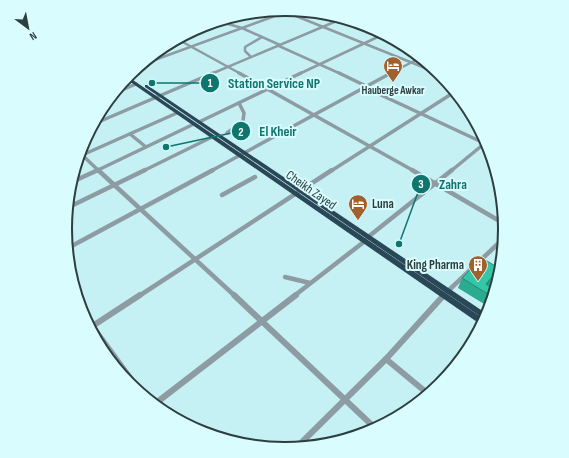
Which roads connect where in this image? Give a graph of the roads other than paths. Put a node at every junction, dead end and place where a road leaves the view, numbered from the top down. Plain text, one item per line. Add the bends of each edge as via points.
1 (275, 16) edge
2 (296, 16) edge
3 (335, 22) edge
4 (227, 24) edge
5 (322, 27) junction
6 (242, 28) junction
7 (262, 37) junction
8 (377, 37) edge
9 (182, 42) edge
10 (363, 44) junction
11 (279, 46) junction
12 (190, 47) junction
13 (251, 57) junction
14 (155, 60) edge
15 (415, 61) edge
16 (411, 63) junction
17 (319, 65) junction
18 (225, 68) junction
19 (424, 68) edge
20 (134, 78) edge
21 (131, 81) edge
22 (136, 84) junction
23 (367, 87) junction
24 (124, 89) edge
25 (266, 90) junction
26 (450, 95) edge
27 (157, 97) junction
28 (239, 103) junction
29 (177, 113) junction
30 (421, 113) junction
31 (314, 116) junction
32 (101, 121) edge
33 (197, 123) junction
34 (228, 133) dead end
35 (130, 134) junction
36 (212, 137) junction
37 (478, 140) edge
38 (146, 147) junction
39 (369, 147) junction
40 (481, 148) edge
41 (86, 152) edge
42 (242, 154) junction
43 (84, 158) edge
44 (97, 170) junction
45 (255, 177) dead end
46 (78, 179) edge
47 (436, 183) junction
48 (113, 184) junction
49 (298, 192) junction
50 (222, 195) dead end
51 (73, 205) edge
52 (142, 208) junction
53 (497, 220) edge
54 (367, 239) junction
55 (497, 245) edge
56 (72, 246) edge
57 (195, 258) junction
58 (286, 277) dead end
59 (310, 283) junction
60 (446, 293) junction
61 (480, 313) edge
62 (478, 319) edge
63 (261, 321) junction
64 (94, 325) edge
65 (386, 359) junction
66 (424, 390) edge
67 (346, 400) junction
68 (159, 401) edge
69 (371, 424) edge
70 (303, 441) edge

1 - 6 street
2 - 5 street
3 - 5 street
4 - 6 street
5 - 10 street
5 - 11 street
6 - 7 street
6 - 12 street
7 - 11 street
7 - 13 street via 245,46 245,51
8 - 10 street
9 - 12 street
10 - 16 street
10 - 17 street
11 - 13 street
11 - 17 street
12 - 14 street
12 - 18 street
13 - 18 street
15 - 16 street
16 - 19 street
16 - 23 street
17 - 23 street
17 - 25 street
18 - 25 street
18 - 27 street
20 - 27 highway, Cheikh Zayed
21 - 22 highway, Cheikh Zayed
22 - 24 street
22 - 27 highway, Cheikh Zayed
23 - 30 street
23 - 31 street
25 - 28 street
25 - 31 street
26 - 30 street
27 - 29 highway, Cheikh Zayed
27 - 32 street
27 - 33 highway, Cheikh Zayed
28 - 33 street
28 - 34 street via 245,113 244,119 241,125
29 - 33 highway, Cheikh Zayed
29 - 35 street
30 - 37 street
30 - 39 street
31 - 39 street
31 - 42 street
33 - 36 highway, Cheikh Zayed
33 - 38 street
33 - 42 highway, Cheikh Zayed
35 - 38 street
35 - 41 street
36 - 42 highway, Cheikh Zayed
36 - 48 street
38 - 44 street
39 - 47 street
39 - 49 street
40 - 47 street
42 - 49 highway, Cheikh Zayed
42 - 52 street
43 - 44 street
44 - 46 street
44 - 48 street
45 - 50 street
47 - 53 street
47 - 54 street
48 - 51 street
48 - 52 street
49 - 54 highway, Cheikh Zayed
49 - 57 street
52 - 56 street
52 - 57 street
54 - 59 street
54 - 60 highway, Cheikh Zayed
55 - 60 street
57 - 63 street
57 - 64 street
58 - 59 street
59 - 63 street
60 - 61 highway, Cheikh Zayed
60 - 62 highway, Cheikh Zayed
60 - 65 street
63 - 67 street
63 - 68 street
65 - 66 street
65 - 67 street
67 - 69 street
67 - 70 street

